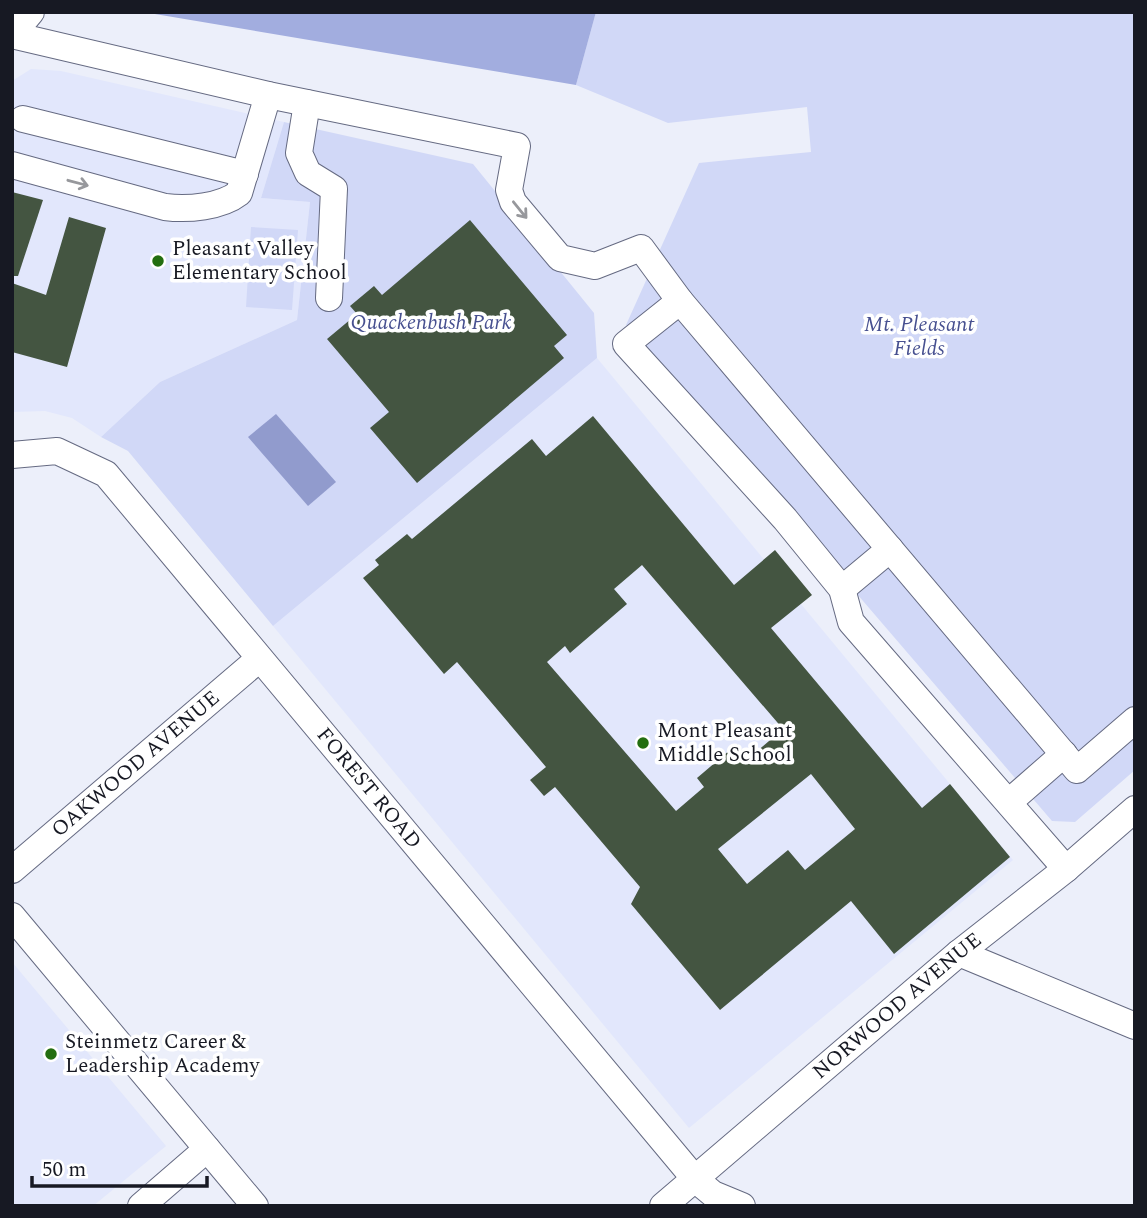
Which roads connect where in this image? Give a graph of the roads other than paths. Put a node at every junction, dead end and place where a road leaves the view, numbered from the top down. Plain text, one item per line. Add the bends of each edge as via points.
1 (31, 12) edge
2 (12, 35) edge
3 (268, 95) junction
4 (307, 103) junction
5 (23, 119) dead end
6 (12, 165) edge
7 (245, 174) junction
8 (329, 298) dead end
9 (680, 300) junction
10 (12, 455) edge
11 (890, 549) junction
12 (842, 589) junction
13 (259, 659) junction
14 (1135, 720) edge
15 (1064, 754) junction
16 (1009, 802) junction
17 (1135, 809) edge
18 (1066, 869) junction
19 (12, 870) edge
20 (12, 916) edge
21 (959, 953) junction
22 (1135, 1026) edge
23 (207, 1149) junction
24 (695, 1179) junction
25 (141, 1206) edge
26 (255, 1206) edge
27 (663, 1206) edge
28 (742, 1206) edge

1 - 2 street
2 - 3 street
3 - 4 street
3 - 7 street
4 - 8 street via 299,153 308,173 334,189
4 -> 9 street via 517,146 509,190 513,202 559,258 595,266 641,248
5 - 7 street
6 -> 7 street via 176,208 232,199
9 - 11 street
9 - 12 street via 626,344 785,519
10 - 13 street, FOREST ROAD via 57,450 106,474
11 - 12 street
11 - 15 street
12 - 16 street via 852,622
13 - 19 street, OAKWOOD AVENUE
13 - 24 street, FOREST ROAD
14 - 15 street via 1077,770
15 - 16 street
16 - 18 street
17 - 18 street, NORWOOD AVENUE
18 - 21 street, NORWOOD AVENUE
20 - 23 street
21 - 22 street
21 - 24 street, NORWOOD AVENUE
23 - 25 street
23 - 26 street
24 - 27 street, NORWOOD AVENUE
24 - 28 street, FOREST ROAD via 713,1194

